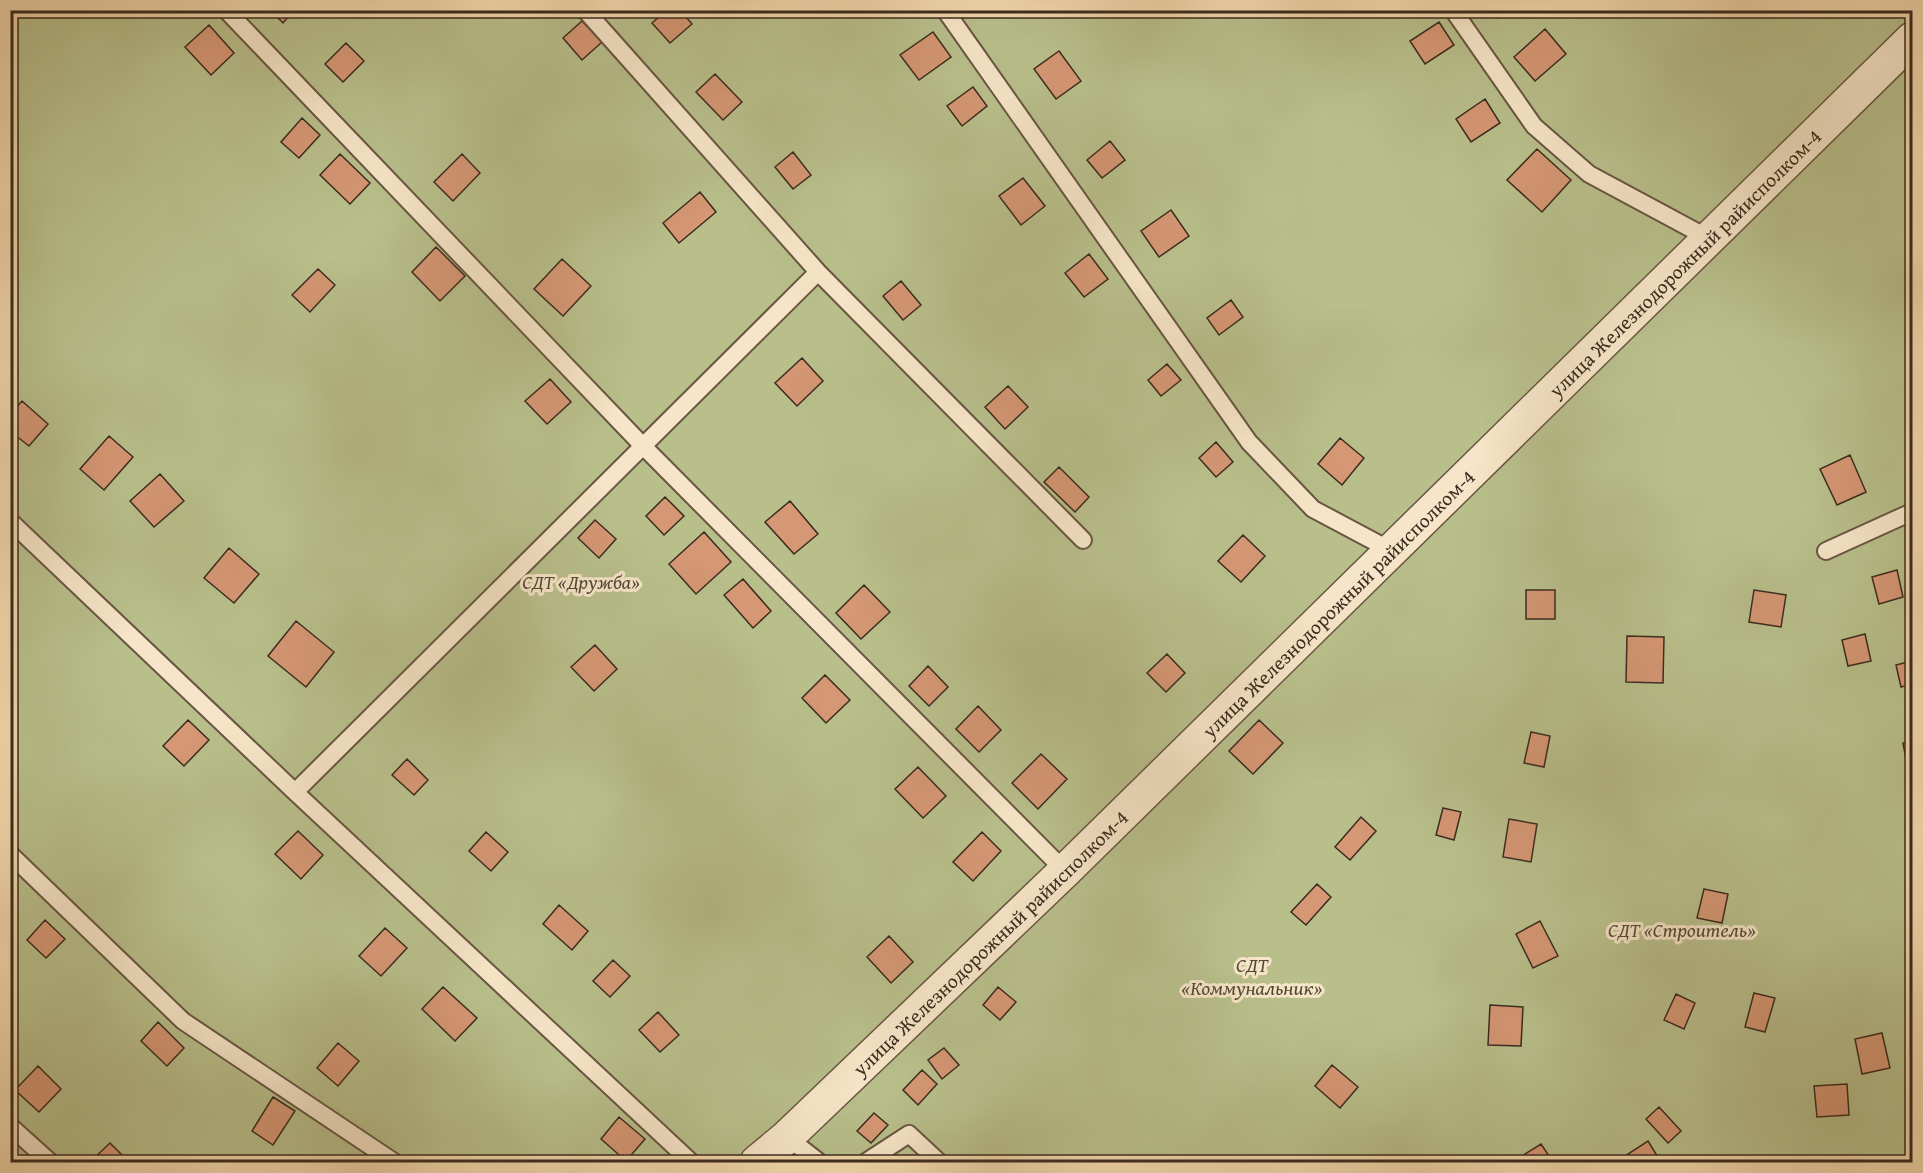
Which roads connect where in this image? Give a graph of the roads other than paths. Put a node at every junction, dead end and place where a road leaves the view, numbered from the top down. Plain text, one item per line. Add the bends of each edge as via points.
1 (226, 10) edge
2 (585, 10) edge
3 (945, 10) edge
4 (1453, 10) edge
5 (1912, 39) edge
6 (1710, 239) junction
7 (818, 272) junction
8 (644, 446) junction
9 (1912, 512) edge
10 (10, 521) edge
11 (1083, 540) dead end
12 (1392, 551) junction
13 (1826, 551) dead end
14 (296, 792) junction
15 (10, 854) edge
16 (1065, 871) junction
17 (10, 1126) edge
18 (787, 1137) junction
19 (50, 1162) edge
20 (394, 1162) edge
21 (691, 1162) edge
22 (757, 1162) edge
23 (819, 1162) edge
24 (866, 1162) edge
25 (939, 1162) edge

1 - 8 lane
2 - 7 lane
3 - 12 lane via 1249,441 1313,509
4 - 6 lane via 1534,126 1589,174
5 - 6 street, улица Железнодорожный райисполком-4
6 - 12 street, улица Железнодорожный райисполком-4
7 - 8 lane
7 - 11 lane
8 - 14 lane
8 - 16 lane
9 - 13 lane
10 - 14 lane
12 - 16 street, улица Железнодорожный райисполком-4
14 - 21 lane
15 - 20 lane via 183,1021
16 - 18 street, улица Железнодорожный райисполком-4
17 - 19 lane
18 - 22 street, улица Железнодорожный райисполком-4
18 - 23 lane
24 - 25 lane via 909,1134

